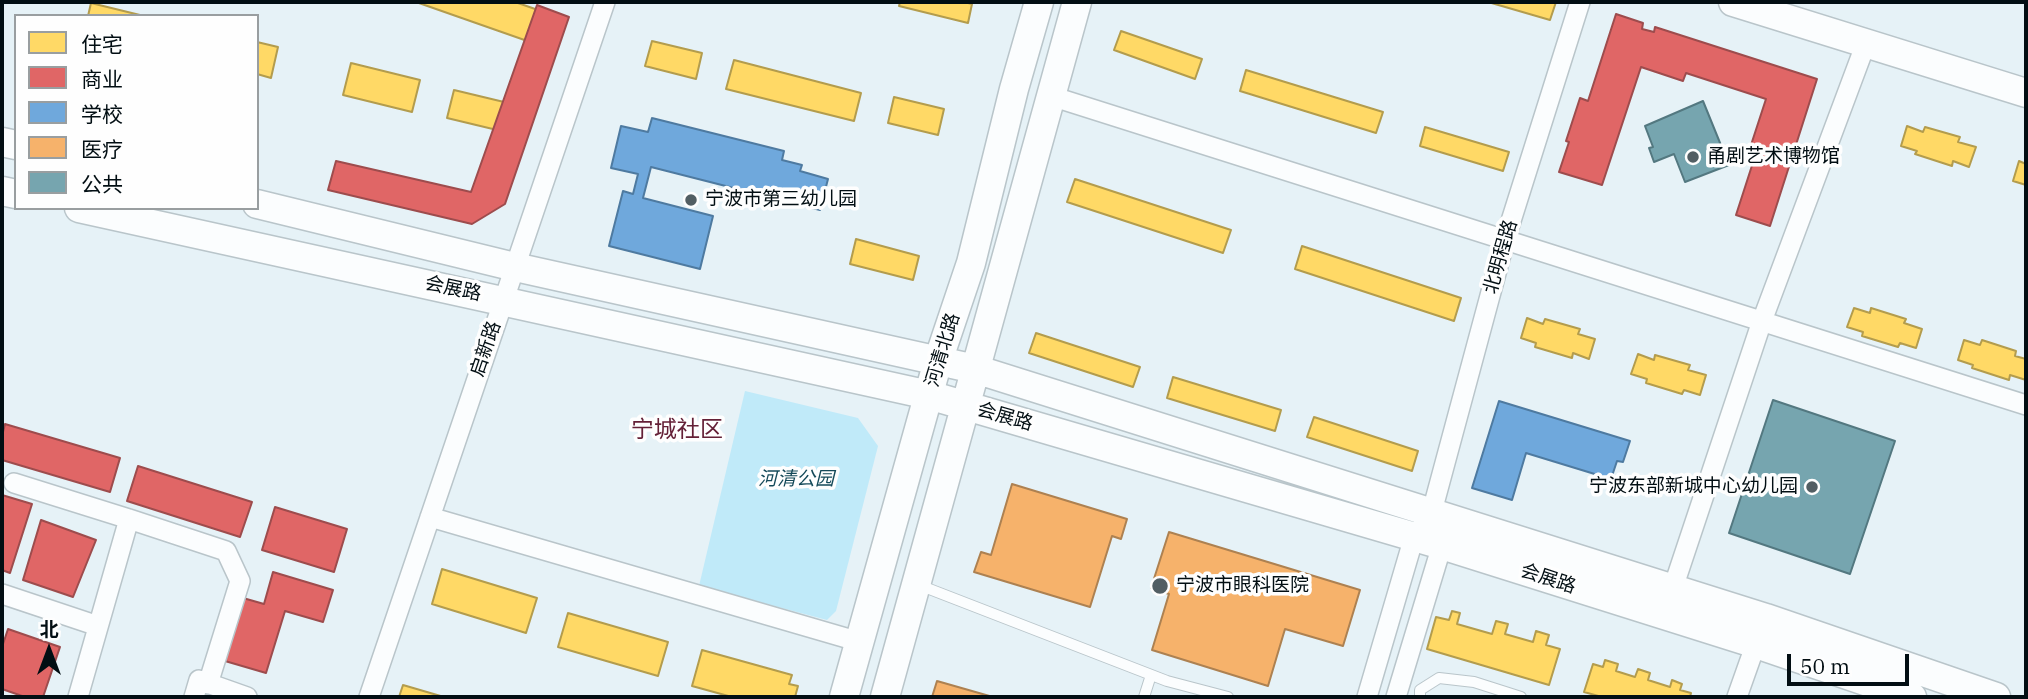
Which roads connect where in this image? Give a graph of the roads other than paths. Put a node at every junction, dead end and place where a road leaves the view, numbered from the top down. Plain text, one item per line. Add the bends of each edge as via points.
1 (605, 2) edge
2 (1039, 2) edge
3 (1076, 2) edge
4 (1580, 2) edge
5 (1733, 2) edge
6 (1866, 43) junction
7 (2026, 93) edge
8 (1051, 96) junction
9 (259, 204) edge
10 (88, 210) edge
11 (1505, 240) junction
12 (515, 267) junction
13 (503, 300) junction
14 (1762, 321) junction
15 (938, 361) junction
16 (975, 369) junction
17 (929, 395) junction
18 (2026, 405) edge
19 (966, 406) junction
20 (14, 483) dead end
21 (1432, 514) junction
22 (430, 517) junction
23 (129, 519) junction
24 (1414, 537) junction
25 (1442, 545) junction
26 (916, 584) junction
27 (1673, 588) junction
28 (2, 594) edge
29 (1766, 618) junction
30 (98, 626) junction
31 (860, 642) junction
32 (1756, 644) junction
33 (1151, 676) junction
34 (201, 690) edge
35 (78, 697) edge
36 (247, 697) edge
37 (369, 697) edge
38 (844, 697) edge
39 (885, 697) edge
40 (1144, 697) edge
41 (1228, 697) edge
42 (1367, 697) edge
43 (1396, 697) edge
44 (1420, 697) edge
45 (1521, 697) edge
46 (1737, 697) edge
47 (1912, 697) edge
48 (1996, 697) edge

1 - 12 street, 启新路
2 - 15 street, 河清北路 via 971,263
3 - 8 street, 河清北路
4 - 11 street, 北明程路
5 - 6 street
6 - 7 street
6 - 14 street
8 - 11 street
8 - 16 street, 河清北路
9 - 12 street, 会展路
10 - 13 street, 会展路
11 - 14 street
11 - 21 street, 北明程路
12 - 13 street, 启新路
12 - 15 street, 会展路
13 - 17 street, 会展路
13 - 22 street, 启新路
14 - 18 street
14 - 27 street
15 - 16 street, 会展路
15 - 17 street, 河清北路
16 - 19 street, 河清北路
16 - 21 street, 会展路
17 - 19 street, 会展路
17 - 31 street, 河清北路
19 - 24 street, 会展路
19 - 26 street, 河清北路
20 - 23 street
21 - 24 street, 北明程路
21 - 25 street
21 - 27 street, 会展路
22 - 31 street
22 - 37 street, 启新路
23 - 30 street
23 - 34 street via 226,551 240,581
24 - 25 street, 会展路
24 - 42 street, 北明程路
25 - 32 street, 会展路
25 - 43 street
26 - 33 lane
26 - 39 street, 河清北路
27 - 29 street, 会展路
28 - 30 street
29 - 32 street
29 - 48 street, 会展路
30 - 35 street
31 - 38 street, 河清北路
32 - 46 street
32 - 47 street, 会展路
33 - 40 lane
33 - 41 lane
34 - 36 street
44 - 45 lane via 1420,690 1439,678 1474,682

